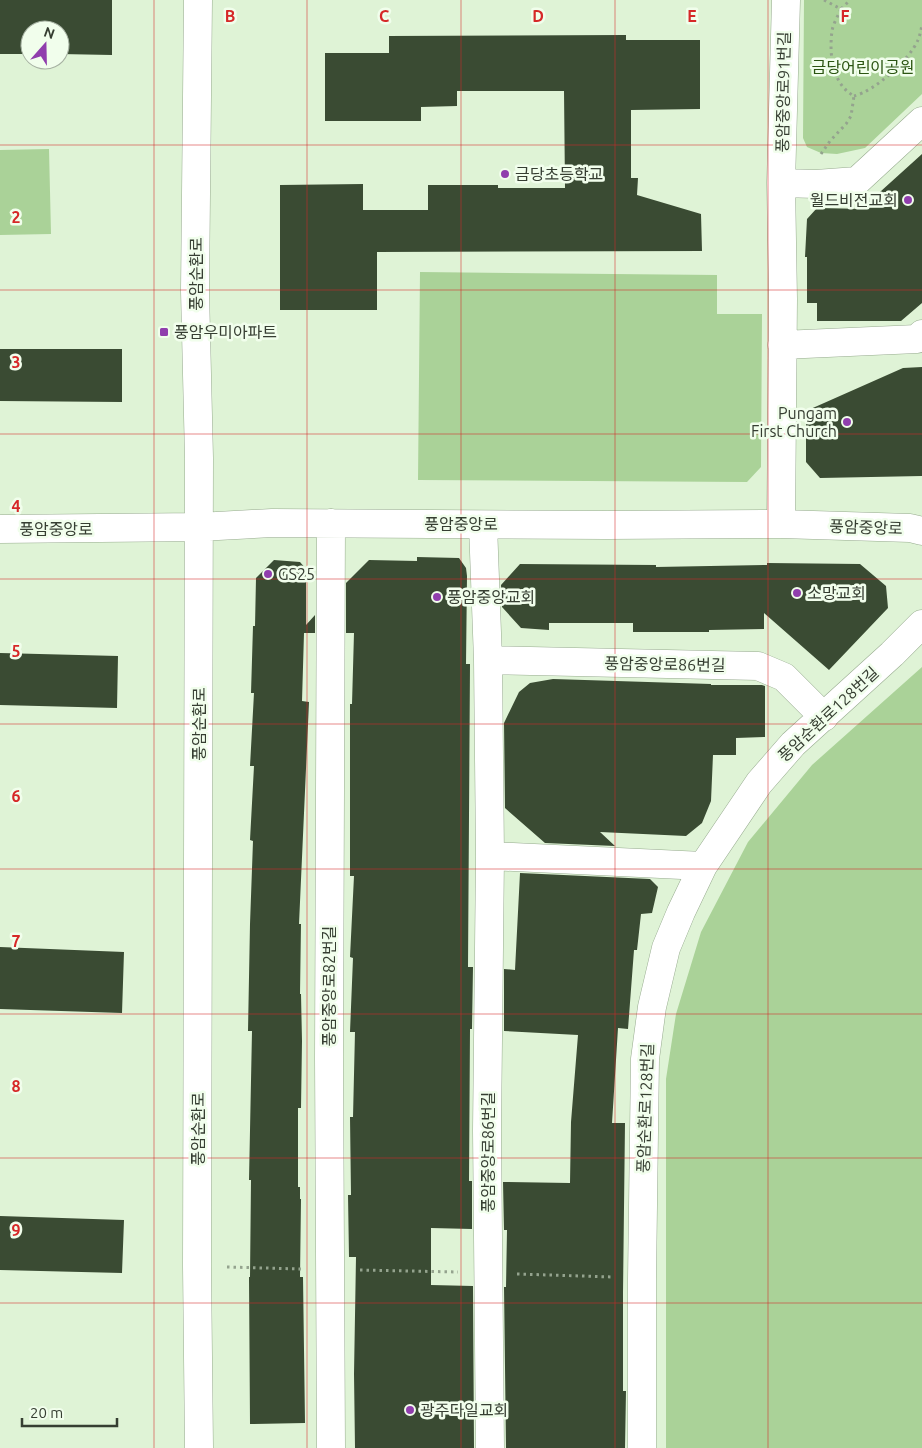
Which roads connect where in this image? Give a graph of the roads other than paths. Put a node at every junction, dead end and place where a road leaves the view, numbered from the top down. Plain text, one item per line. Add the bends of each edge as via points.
1 (198, 0) edge
2 (786, 0) edge
3 (922, 121) edge
4 (781, 183) junction
5 (922, 334) edge
6 (782, 345) junction
7 (331, 524) junction
8 (780, 524) junction
9 (483, 525) junction
10 (199, 528) junction
11 (0, 529) edge
12 (922, 531) edge
13 (922, 624) edge
14 (488, 660) junction
15 (824, 717) junction
16 (490, 856) junction
17 (703, 866) junction
18 (199, 1448) edge
19 (330, 1448) edge
20 (490, 1448) edge
21 (642, 1448) edge

1 - 10 street, 풍암순환로 via 195,291
2 - 4 street, 풍암중앙로91번길
3 - 4 street via 857,180
4 - 6 street, 풍암중앙로91번길
5 - 6 street via 917,340
6 - 8 street, 풍암중앙로91번길
7 - 9 street, 풍암중앙로
7 - 10 street, 풍암중앙로
7 - 19 street, 풍암중앙로82번길
8 - 9 street, 풍암중앙로
8 - 12 street, 풍암중앙로
9 - 14 street, 풍암중앙로86번길
10 - 11 street, 풍암중앙로
10 - 18 street, 풍암순환로
13 - 15 street, 풍암순환로128번길
14 - 15 street, 풍암중앙로86번길 via 758,666 784,677
14 - 16 street, 풍암중앙로86번길
15 - 17 street, 풍암순환로128번길 via 793,744 759,783
16 - 17 street
16 - 20 street, 풍암중앙로86번길 via 487,1131
17 - 21 street, 풍암순환로128번길 via 666,948 652,1007 645,1059

